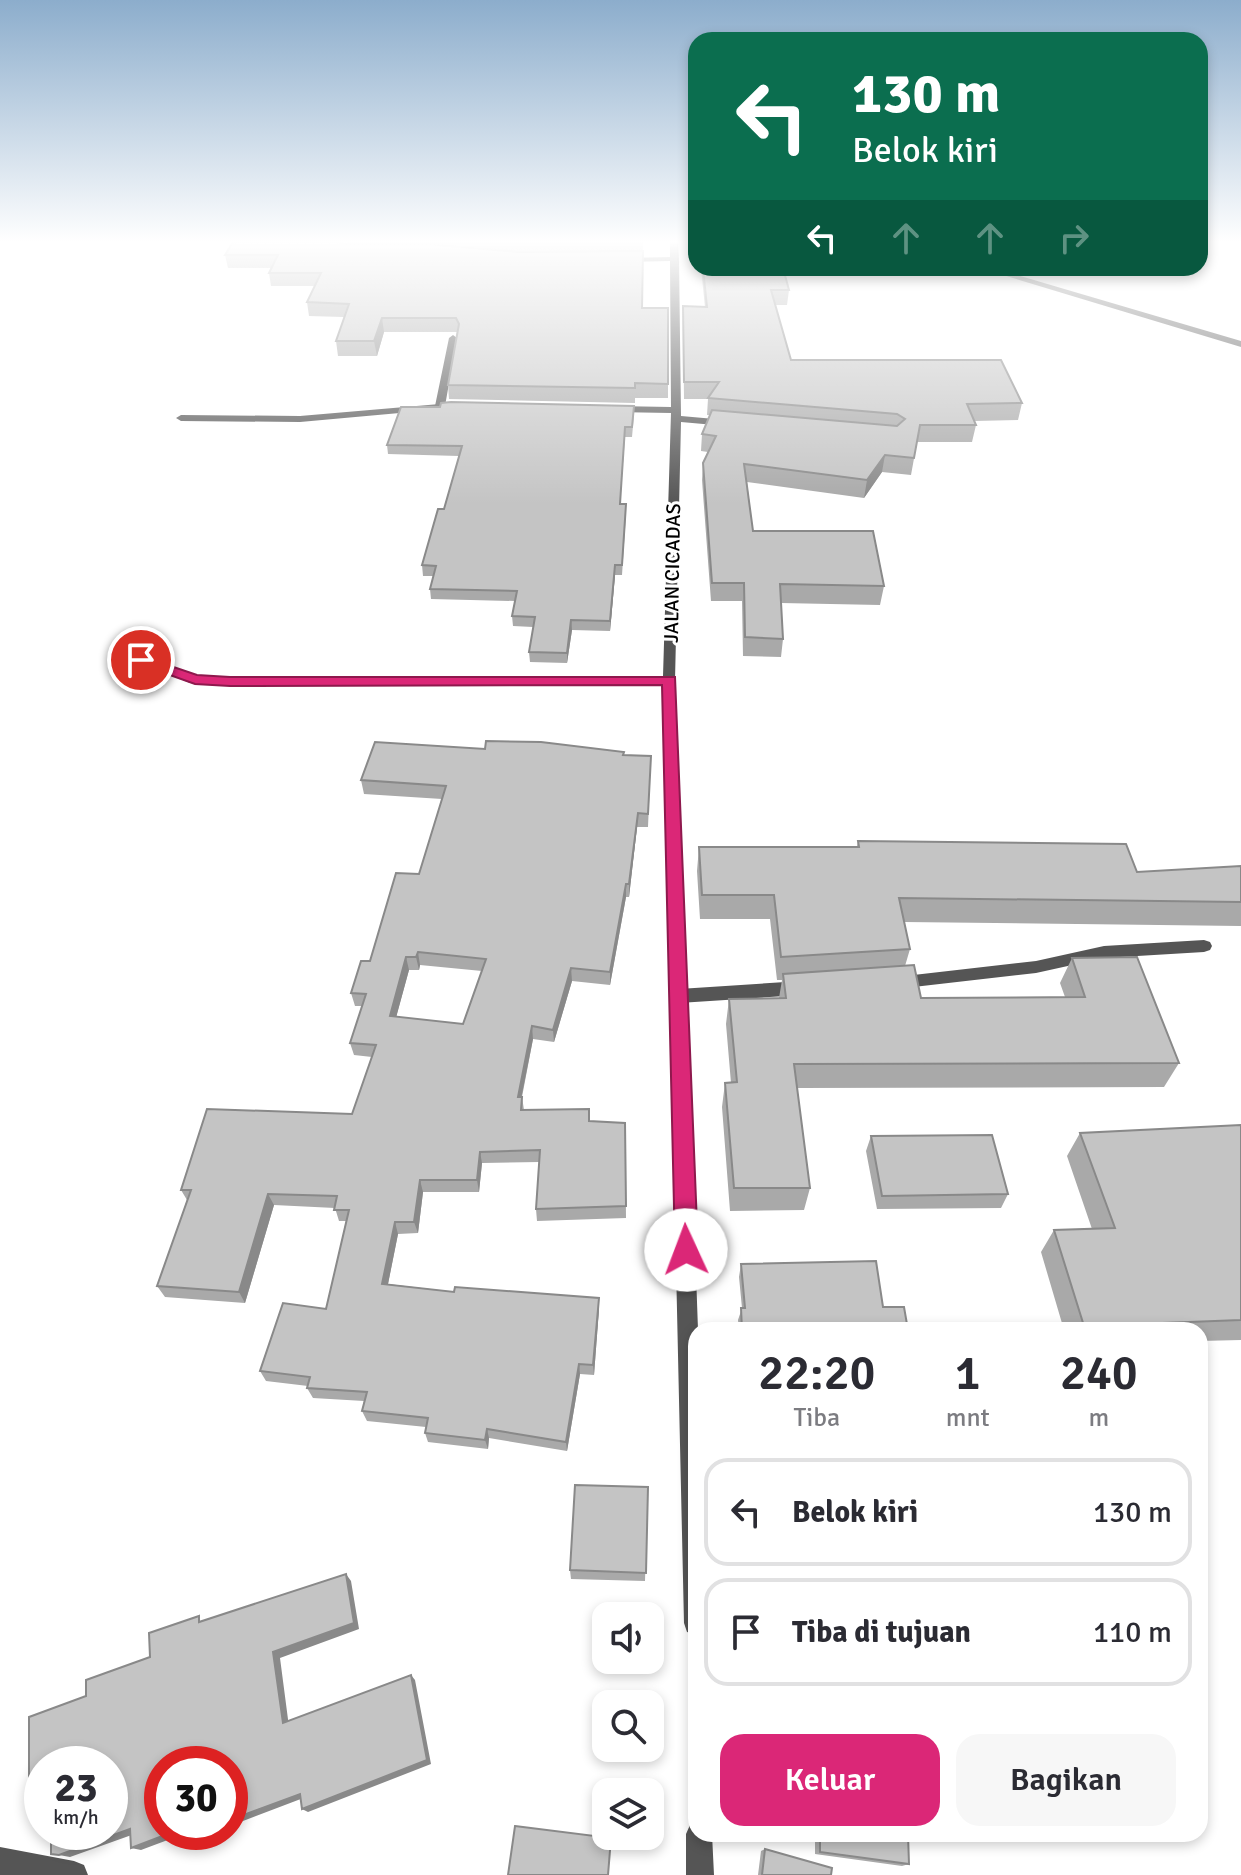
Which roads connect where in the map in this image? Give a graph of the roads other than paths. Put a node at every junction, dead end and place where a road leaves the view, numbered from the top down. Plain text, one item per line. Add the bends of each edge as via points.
1 (675, 330) edge
2 (1192, 330) edge
3 (453, 338) edge
4 (1241, 344) edge
5 (471, 405) edge
6 (440, 406) junction
7 (598, 409) edge
8 (676, 414) junction
9 (181, 418) dead end
10 (738, 424) edge
11 (141, 660) dead end
12 (669, 680) junction
13 (1204, 946) dead end
14 (883, 983) edge
15 (820, 987) edge
16 (679, 996) junction
17 (688, 1328) edge
18 (699, 1842) edge
19 (0, 1861) edge
20 (74, 1875) edge
21 (700, 1875) edge

1 - 8 street, JALAN CICADAS
2 - 4 street
3 - 6 street
5 - 6 street
6 - 9 street via 300,419
7 - 8 street
8 - 10 street
8 - 12 street, JALAN CICADAS
11 - 12 street via 195,680 230,682
12 - 16 street, JALAN CICADAS
13 - 14 street via 1104,952 1036,967
15 - 16 street
16 - 17 street, JALAN CICADAS
18 - 21 street
19 - 20 street

